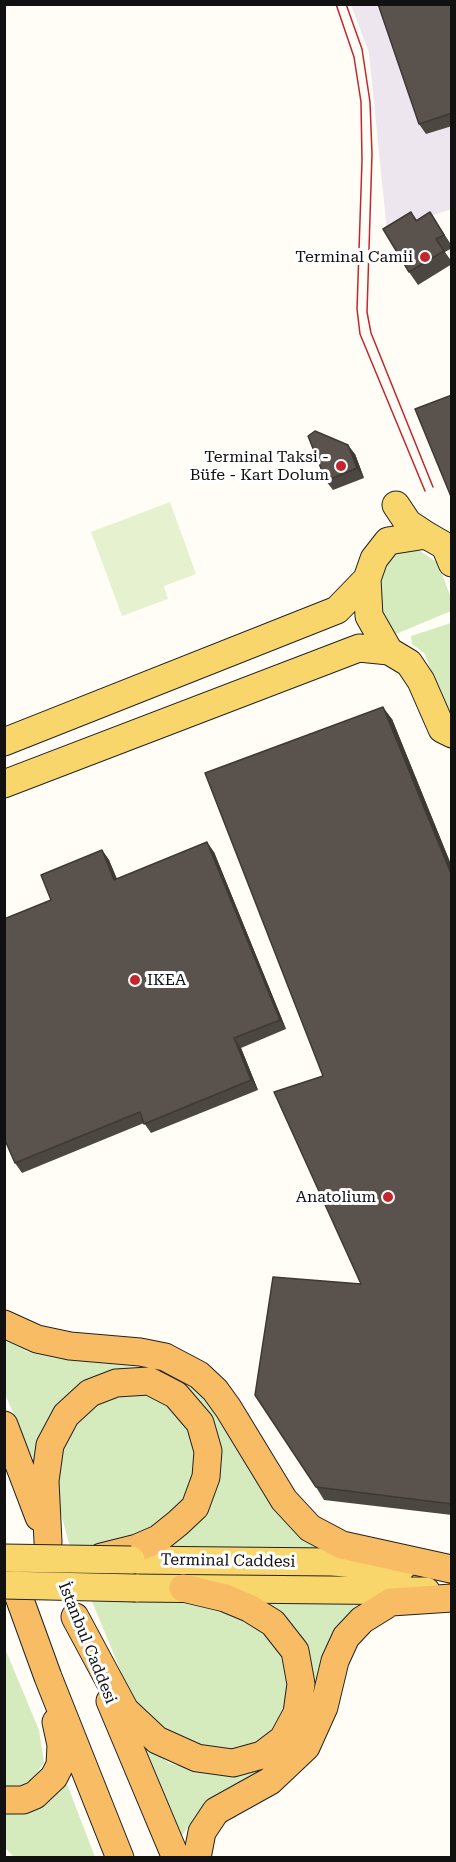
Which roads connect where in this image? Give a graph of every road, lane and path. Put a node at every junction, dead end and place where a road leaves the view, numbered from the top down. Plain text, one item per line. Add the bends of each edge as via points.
1 (452, 563) edge
2 (367, 579) junction
3 (389, 651) junction
4 (452, 734) edge
5 (4, 742) edge
6 (4, 784) edge
7 (4, 1324) edge
8 (4, 1425) edge
9 (48, 1542) junction
10 (134, 1554) junction
11 (4, 1558) edge
12 (451, 1569) edge
13 (4, 1585) edge
14 (183, 1588) junction
15 (452, 1592) edge
16 (452, 1598) edge
17 (23, 1608) junction
18 (75, 1617) junction
19 (4, 1800) edge
20 (120, 1857) edge
21 (176, 1857) edge
22 (197, 1857) edge

1 - 2 main road via 445,546 426,535 388,541 374,559
2 - 3 main road via 369,616
2 - 5 main road via 337,610
3 - 4 main road via 409,663 442,729
3 - 6 main road via 359,648
7 - 12 highway via 37,1339 70,1346 165,1358 199,1375 228,1408 284,1500 310,1528 342,1545
8 - 9 highway, İstanbul Caddesi
9 - 10 highway via 45,1481 50,1445 66,1415 90,1393 116,1383 149,1381 176,1395 200,1423 208,1451 206,1477 195,1507
9 - 18 highway, İstanbul Caddesi
10 - 11 main road, Terminal Caddesi, bridge via 90,1560
10 - 12 main road, Terminal Caddesi
11 - 17 highway
13 - 14 main road, Terminal Caddesi, bridge
14 - 15 main road, Terminal Caddesi
14 - 18 highway via 249,1608 273,1623 295,1651 301,1684 297,1713 283,1739 262,1755 233,1763 197,1758 157,1740 125,1710
16 - 22 highway via 391,1602 362,1620 346,1637 335,1661 324,1707 306,1748 270,1781 216,1811 202,1832
17 - 19 highway via 57,1723 60,1765 54,1777 35,1795 23,1800
17 - 20 highway
18 - 21 highway, İstanbul Caddesi

